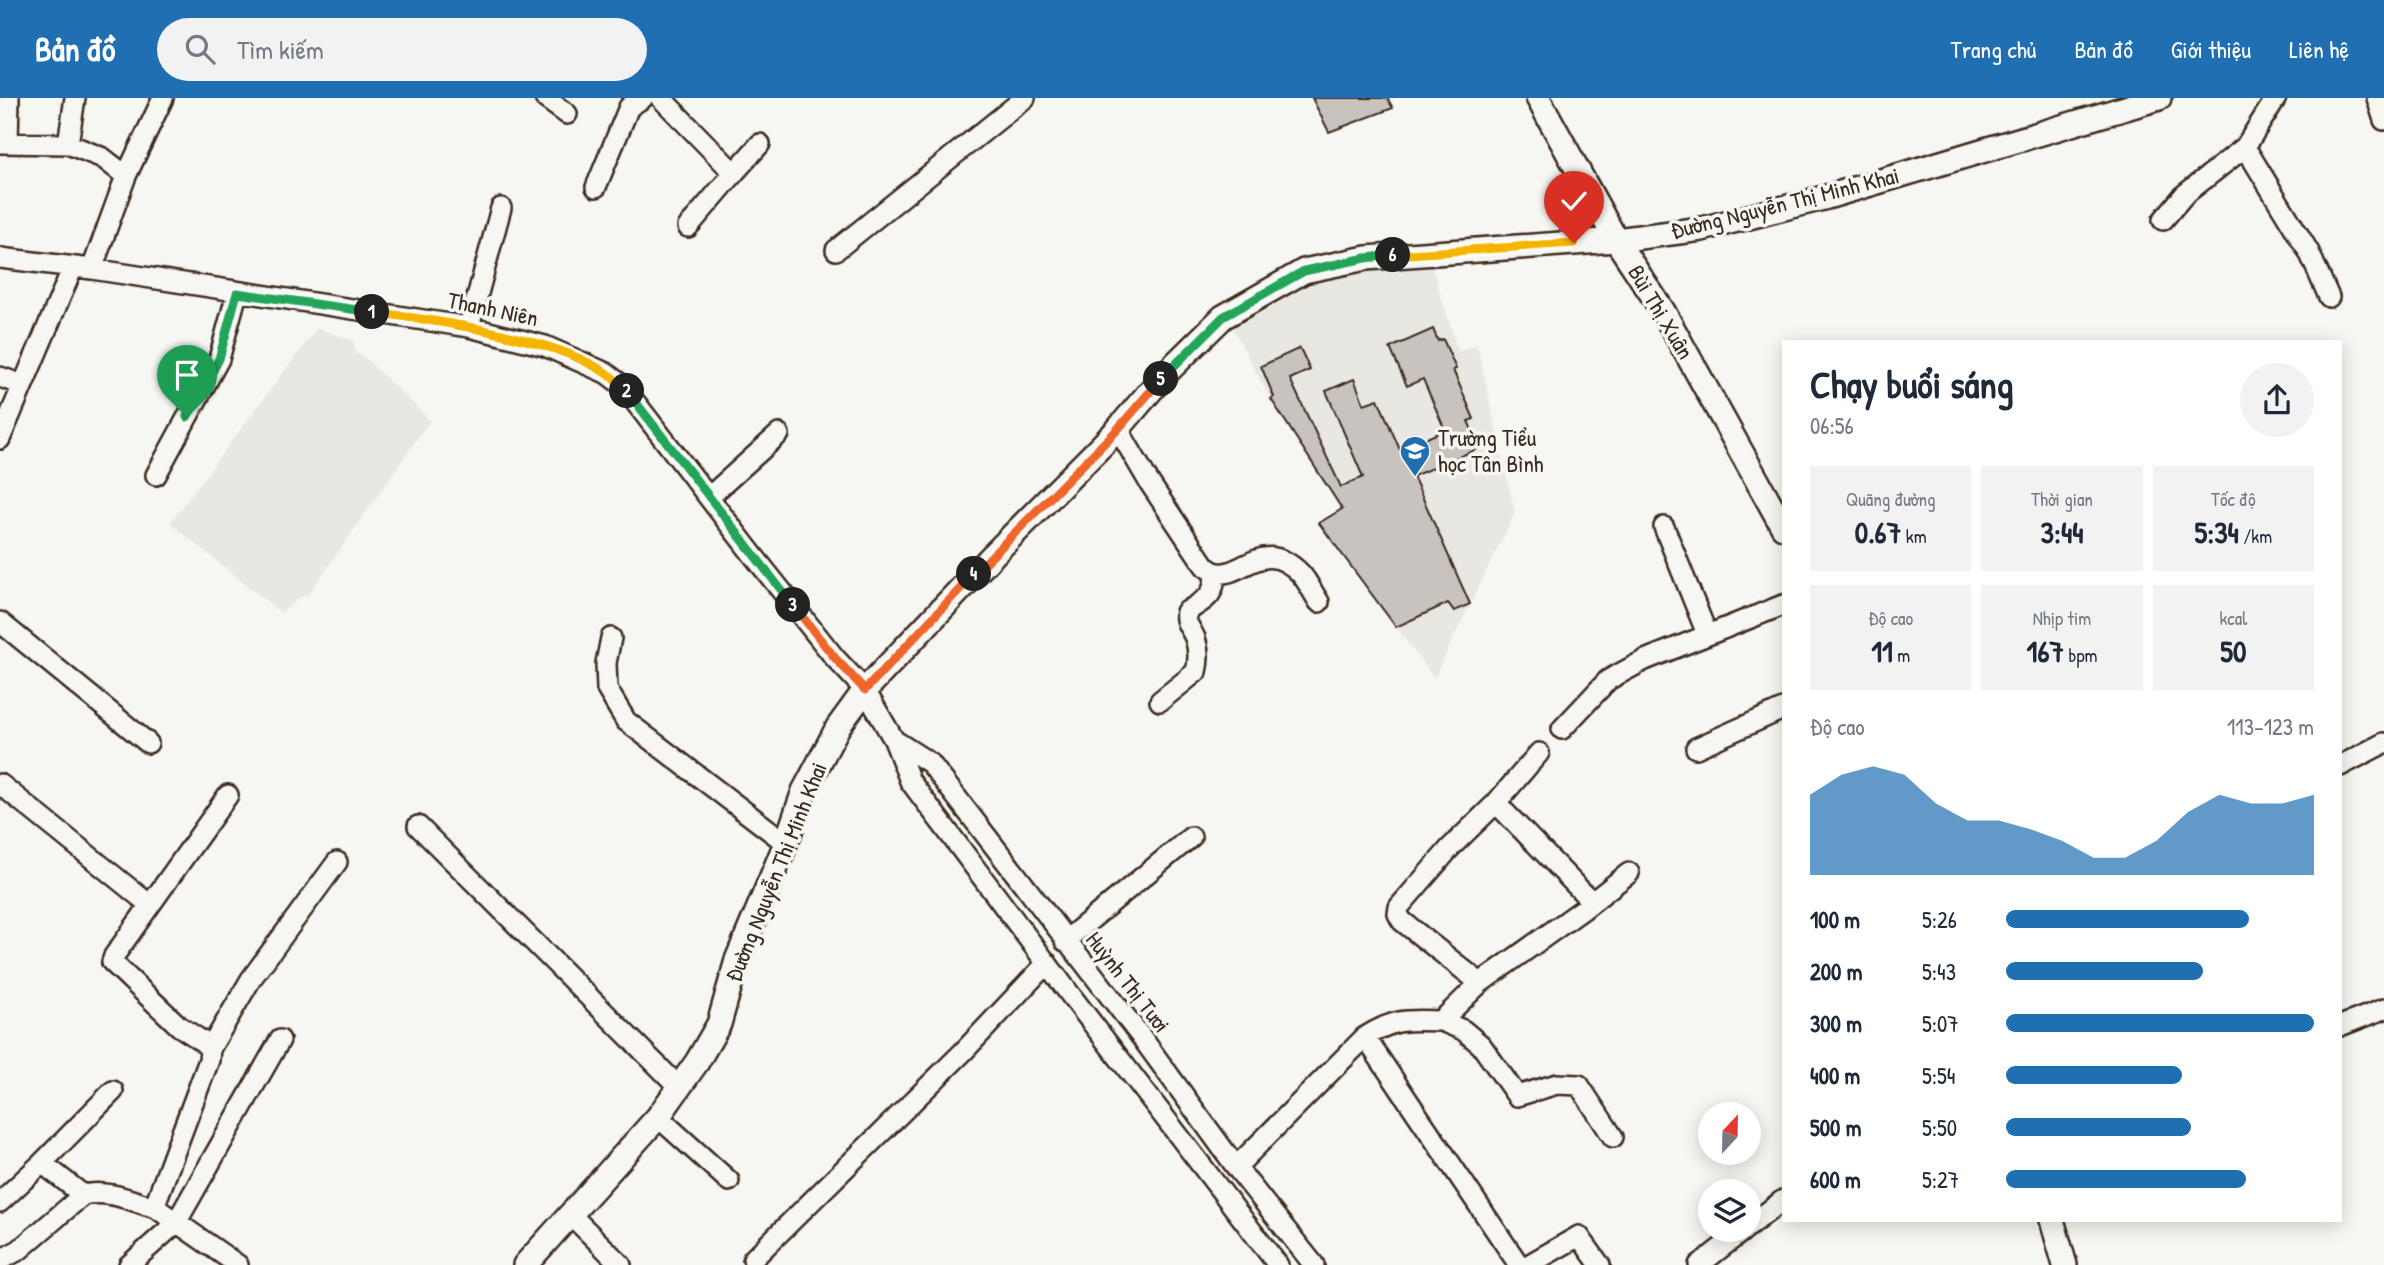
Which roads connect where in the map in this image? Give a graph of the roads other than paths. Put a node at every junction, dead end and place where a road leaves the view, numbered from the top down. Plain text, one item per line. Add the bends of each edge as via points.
1 (9, 98) edge
2 (75, 98) edge
3 (163, 98) edge
4 (545, 98) edge
5 (643, 98) edge
6 (661, 98) edge
7 (1025, 98) edge
8 (1538, 98) edge
9 (2159, 98) edge
10 (2276, 98) edge
11 (2377, 98) edge
12 (567, 114) dead end
13 (2384, 120) edge
14 (4, 143) edge
15 (68, 144) junction
16 (760, 144) dead end
17 (2245, 146) junction
18 (734, 173) junction
19 (126, 176) junction
20 (596, 187) dead end
21 (501, 208) dead end
22 (2163, 220) dead end
23 (688, 226) dead end
24 (1616, 240) junction
25 (836, 250) dead end
26 (0, 258) edge
27 (83, 268) junction
28 (237, 293) junction
29 (2329, 297) dead end
30 (469, 327) junction
31 (0, 377) edge
32 (23, 385) junction
33 (1118, 429) junction
34 (779, 434) dead end
35 (0, 439) edge
36 (156, 475) dead end
37 (709, 497) junction
38 (1782, 525) edge
39 (1664, 527) dead end
40 (1215, 572) junction
41 (1319, 602) dead end
42 (1782, 604) edge
43 (0, 622) edge
44 (1707, 634) junction
45 (611, 638) dead end
46 (865, 690) junction
47 (1160, 701) dead end
48 (1782, 709) edge
49 (1562, 729) dead end
50 (894, 740) junction
51 (148, 743) dead end
52 (2384, 743) edge
53 (1696, 748) dead end
54 (1539, 754) dead end
55 (2342, 765) edge
56 (0, 784) edge
57 (228, 795) dead end
58 (1496, 803) junction
59 (418, 826) dead end
60 (1191, 837) dead end
61 (786, 843) junction
62 (1001, 858) junction
63 (337, 862) dead end
64 (1629, 873) dead end
65 (982, 875) junction
66 (1592, 902) junction
67 (150, 905) junction
68 (1065, 941) junction
69 (1047, 963) junction
70 (1480, 983) junction
71 (2384, 1009) edge
72 (1441, 1021) junction
73 (2342, 1025) edge
74 (1365, 1037) junction
75 (281, 1040) dead end
76 (209, 1049) junction
77 (680, 1088) junction
78 (113, 1091) dead end
79 (658, 1117) junction
80 (1613, 1137) dead end
81 (42, 1163) junction
82 (1236, 1167) junction
83 (729, 1181) dead end
84 (83, 1195) junction
85 (1782, 1201) edge
86 (0, 1202) edge
87 (156, 1208) junction
88 (571, 1215) junction
89 (1761, 1217) edge
90 (2053, 1222) edge
91 (176, 1223) junction
92 (1729, 1242) edge
93 (753, 1259) dead end
94 (0, 1260) edge
95 (129, 1265) edge
96 (238, 1265) edge
97 (525, 1265) edge
98 (621, 1265) edge
99 (1278, 1265) edge
100 (1314, 1265) edge
101 (1519, 1265) edge
102 (1528, 1265) edge
103 (1600, 1265) edge
104 (1699, 1265) edge
105 (2065, 1265) edge

1 - 14 street
2 - 15 street
3 - 19 street
4 - 12 street
5 - 20 street via 629,107
6 - 18 street
7 - 25 street
8 - 24 main road, Bùi Thị Xuân
9 - 24 main road, Đường Nguyễn Thị Minh Khai via 1827,197 1702,229
10 - 17 street
11 - 13 street
14 - 15 street
15 - 19 street via 103,158
16 - 18 street
17 - 22 street via 2184,195
17 - 29 street via 2309,252
18 - 23 street
19 - 27 street
21 - 30 street
24 - 33 main road, Đường Nguyễn Thị Minh Khai via 1366,258 1304,271 1223,317
24 - 38 main road, Bùi Thị Xuân via 1663,311
26 - 27 street, Thanh Niên
27 - 28 street, Thanh Niên
27 - 32 street
28 - 30 street, Thanh Niên
28 - 36 street via 219,359
30 - 37 street, Thanh Niên via 545,346 606,373 622,385
31 - 32 street
32 - 35 street
33 - 40 street via 1194,552
33 - 46 main road, Đường Nguyễn Thị Minh Khai
34 - 37 street
37 - 46 street, Thanh Niên
39 - 44 street
40 - 41 street via 1227,572 1260,558 1275,559 1303,577
40 - 47 street via 1212,594 1186,612 1199,659 1196,673
42 - 44 street
43 - 51 street
44 - 49 street via 1608,680
45 - 61 street via 607,689 626,721
46 - 50 street, Huỳnh Thị Tươi
46 - 61 main road, Đường Nguyễn Thị Minh Khai via 838,727 804,791
48 - 53 street
50 - 62 street, Huỳnh Thị Tươi via 930,763
50 - 65 street, Huỳnh Thị Tươi via 910,781
52 - 55 street
54 - 58 street
56 - 67 street
57 - 67 street
58 - 66 street
58 - 70 street via 1450,848 1399,907 1398,914
59 - 77 street
60 - 68 street
61 - 77 main road, Đường Nguyễn Thị Minh Khai via 737,960 719,1024
62 - 65 street
62 - 68 street, Huỳnh Thị Tươi
63 - 76 street via 251,979
64 - 66 street
65 - 69 street, Huỳnh Thị Tươi
66 - 70 street
67 - 76 street via 113,962 179,1027
68 - 82 street, Huỳnh Thị Tươi
69 - 93 street
69 - 99 street, Huỳnh Thị Tươi
70 - 72 street
71 - 73 street
72 - 74 street via 1391,1023
72 - 80 street via 1463,1030 1481,1045 1517,1096 1557,1084 1579,1085
74 - 82 street
74 - 101 street
75 - 91 street
76 - 87 street
77 - 79 main road, Đường Nguyễn Thị Minh Khai
78 - 81 street
79 - 83 street
79 - 88 main road, Đường Nguyễn Thị Minh Khai
81 - 84 street
81 - 86 street
82 - 100 street, Huỳnh Thị Tươi
84 - 87 street via 108,1193
84 - 94 street via 19,1250
85 - 89 street
87 - 91 street
88 - 97 main road, Đường Nguyễn Thị Minh Khai
88 - 98 street
90 - 105 main road
91 - 95 street
91 - 96 street
92 - 104 street
102 - 103 street via 1579,1236

